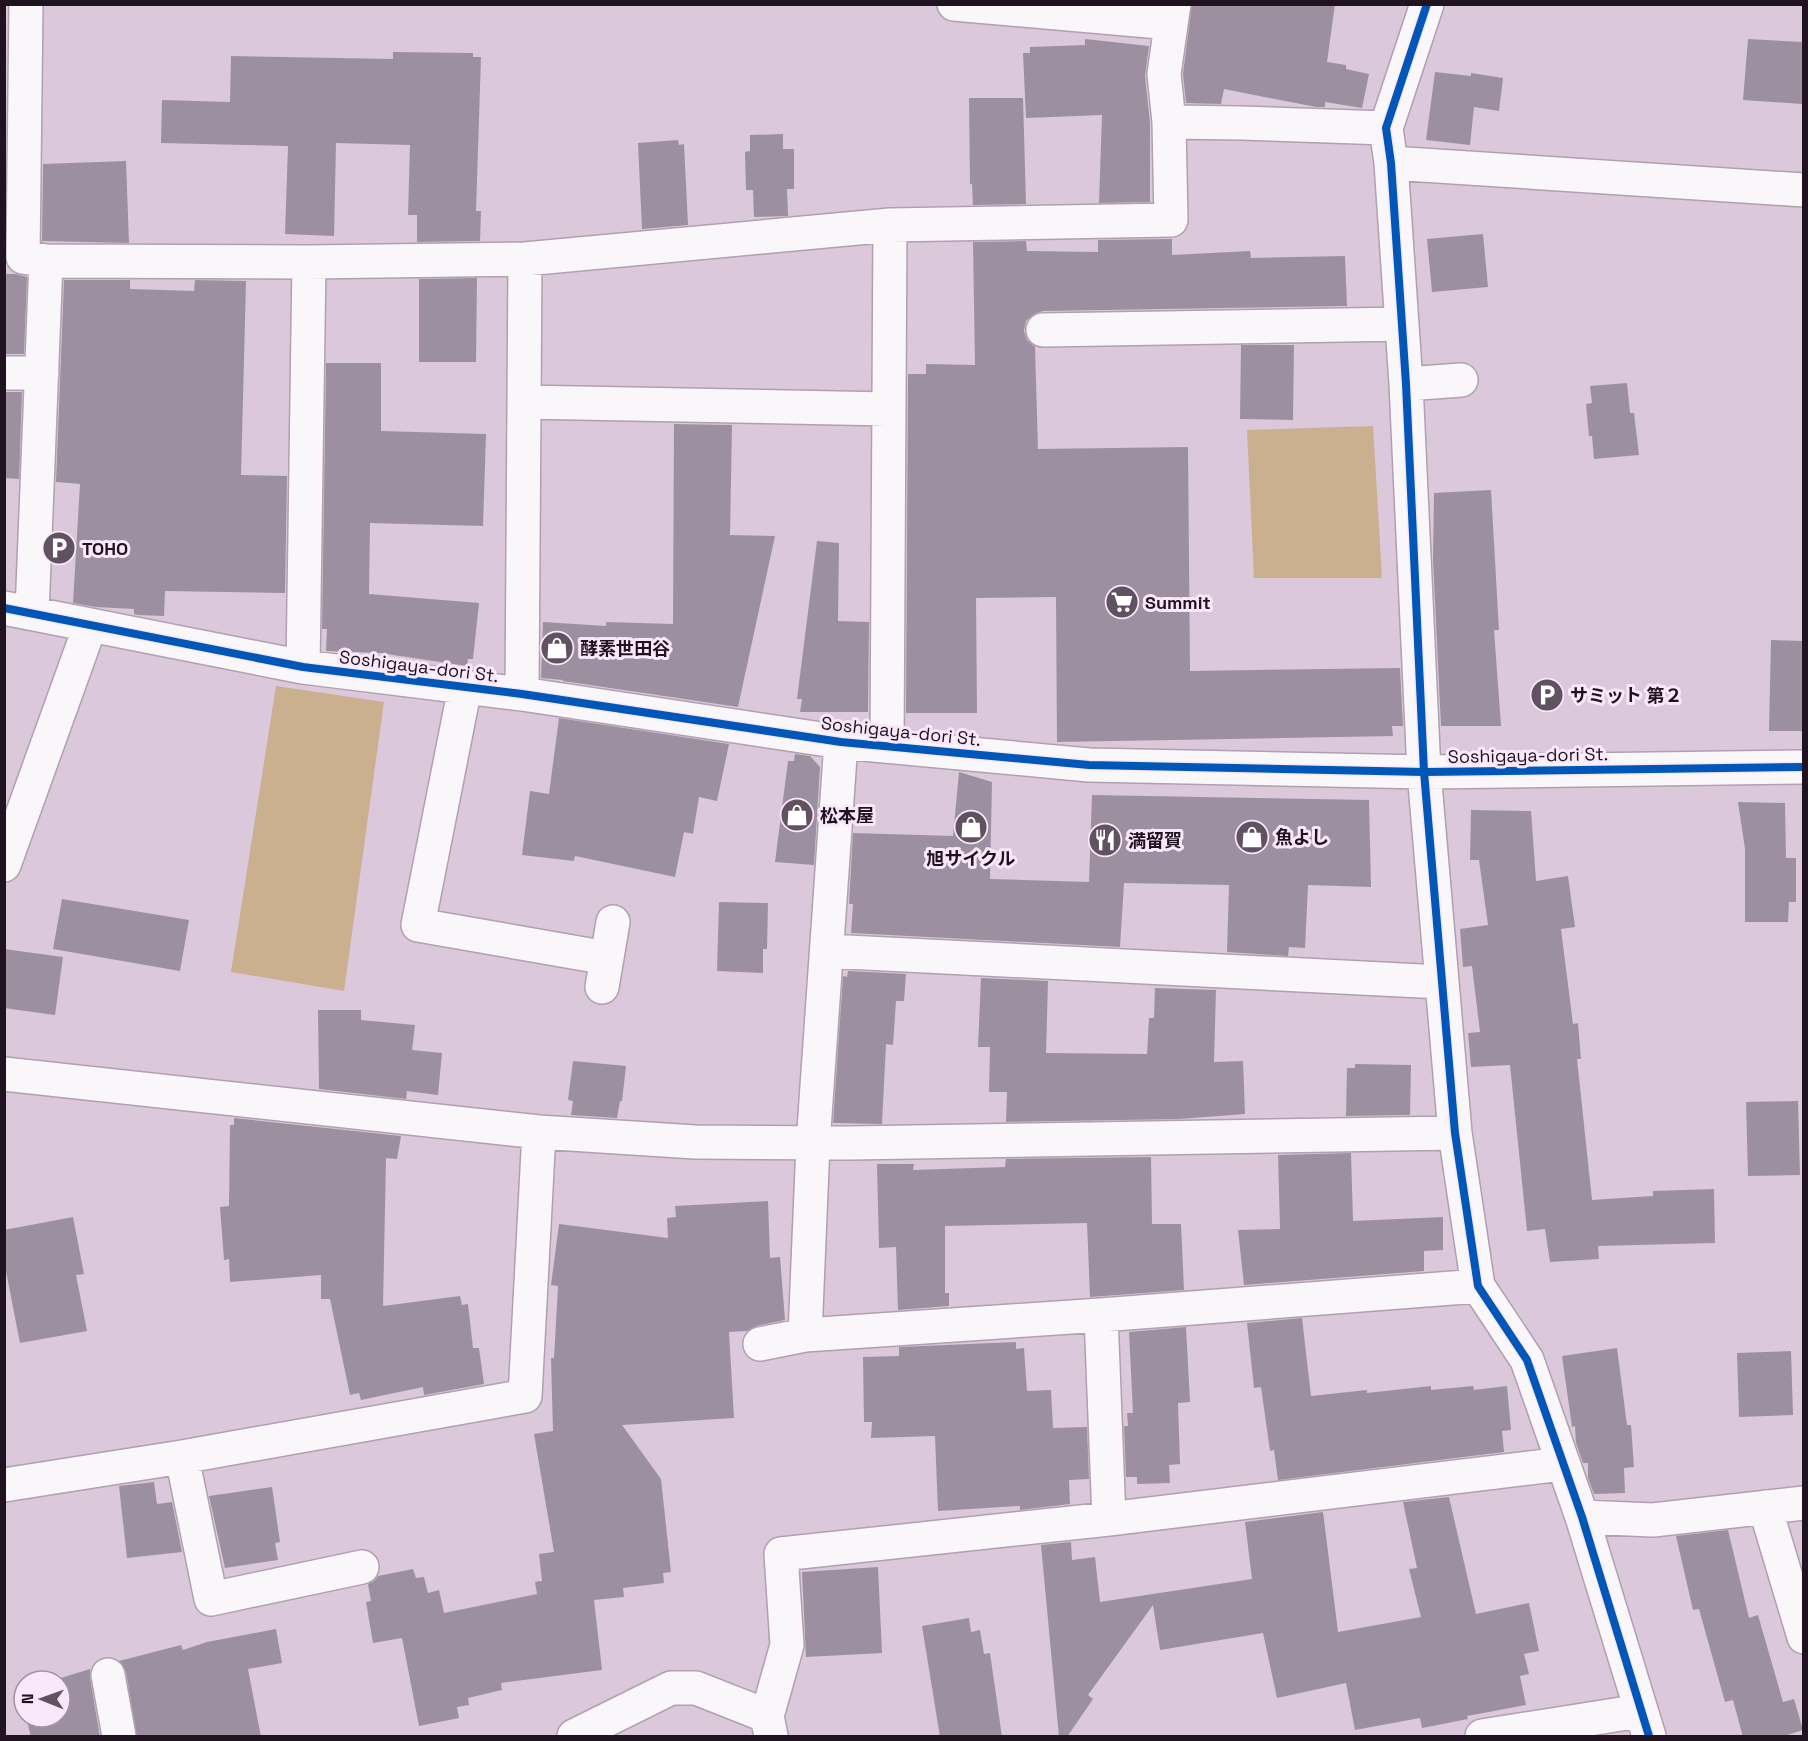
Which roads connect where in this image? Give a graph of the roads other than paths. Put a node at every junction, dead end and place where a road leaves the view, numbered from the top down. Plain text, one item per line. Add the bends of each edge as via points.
1 (26, 4) edge
2 (954, 4) edge
3 (1427, 4) edge
4 (1173, 14) edge
5 (1169, 122) junction
6 (1386, 128) junction
7 (15, 147) edge
8 (1391, 164) junction
9 (1803, 190) edge
10 (890, 225) junction
11 (35, 259) junction
12 (525, 259) junction
13 (309, 262) junction
14 (1402, 324) junction
15 (1043, 330) dead end
16 (4, 373) edge
17 (42, 374) junction
18 (1461, 380) dead end
19 (1406, 384) junction
20 (524, 402) junction
21 (889, 409) junction
22 (18, 611) edge
23 (90, 626) junction
24 (303, 667) junction
25 (465, 687) junction
26 (522, 694) junction
27 (841, 742) junction
28 (888, 746) junction
29 (1803, 767) edge
30 (1424, 772) junction
31 (4, 864) edge
32 (613, 922) dead end
33 (827, 951) junction
34 (1441, 982) junction
35 (4, 1074) edge
36 (540, 1132) junction
37 (1455, 1133) junction
38 (813, 1144) junction
39 (1478, 1286) junction
40 (1101, 1316) junction
41 (805, 1335) junction
42 (760, 1344) dead end
43 (182, 1457) junction
44 (1562, 1464) junction
45 (4, 1485) edge
46 (1803, 1503) edge
47 (1765, 1507) junction
48 (1582, 1517) junction
49 (1109, 1519) junction
50 (362, 1567) dead end
51 (1803, 1637) edge
52 (108, 1675) dead end
53 (1644, 1724) edge
54 (769, 1726) edge
55 (119, 1737) edge
56 (574, 1737) edge
57 (1482, 1737) edge

1 - 7 street
2 - 4 street
3 - 6 street
4 - 5 street via 1164,74
5 - 6 street
5 - 10 street via 1171,220
6 - 8 street
7 - 11 street
8 - 9 street
8 - 14 street
10 - 12 street
10 - 21 street
11 - 13 street
11 - 17 street
12 - 13 street
12 - 20 street
13 - 24 street
14 - 15 street
14 - 19 street
16 - 17 street
17 - 22 street
18 - 19 street
19 - 30 street
20 - 21 street
20 - 26 street
21 - 28 street
22 - 23 street, Soshigaya-dori St.
23 - 24 street, Soshigaya-dori St.
23 - 31 street
24 - 25 street, Soshigaya-dori St.
25 - 26 street, Soshigaya-dori St.
25 - 32 street via 418,925 604,972
26 - 27 street, Soshigaya-dori St.
27 - 28 street, Soshigaya-dori St.
27 - 33 street
28 - 30 street, Soshigaya-dori St. via 1089,765
29 - 30 street, Soshigaya-dori St.
30 - 34 street
33 - 34 street
33 - 38 street
34 - 37 street
35 - 36 street
36 - 38 street via 695,1142
36 - 43 street via 525,1396
37 - 38 street
37 - 39 street
38 - 41 street
39 - 40 street
39 - 44 street via 1527,1360
40 - 41 street
40 - 49 street
41 - 42 street
43 - 45 street
43 - 50 street via 211,1599
44 - 48 street
44 - 49 street
46 - 47 street
47 - 48 street via 1653,1520
47 - 51 street
48 - 53 street
49 - 54 street via 781,1554 787,1645
52 - 55 street
53 - 57 street
54 - 56 street via 696,1688 671,1688

